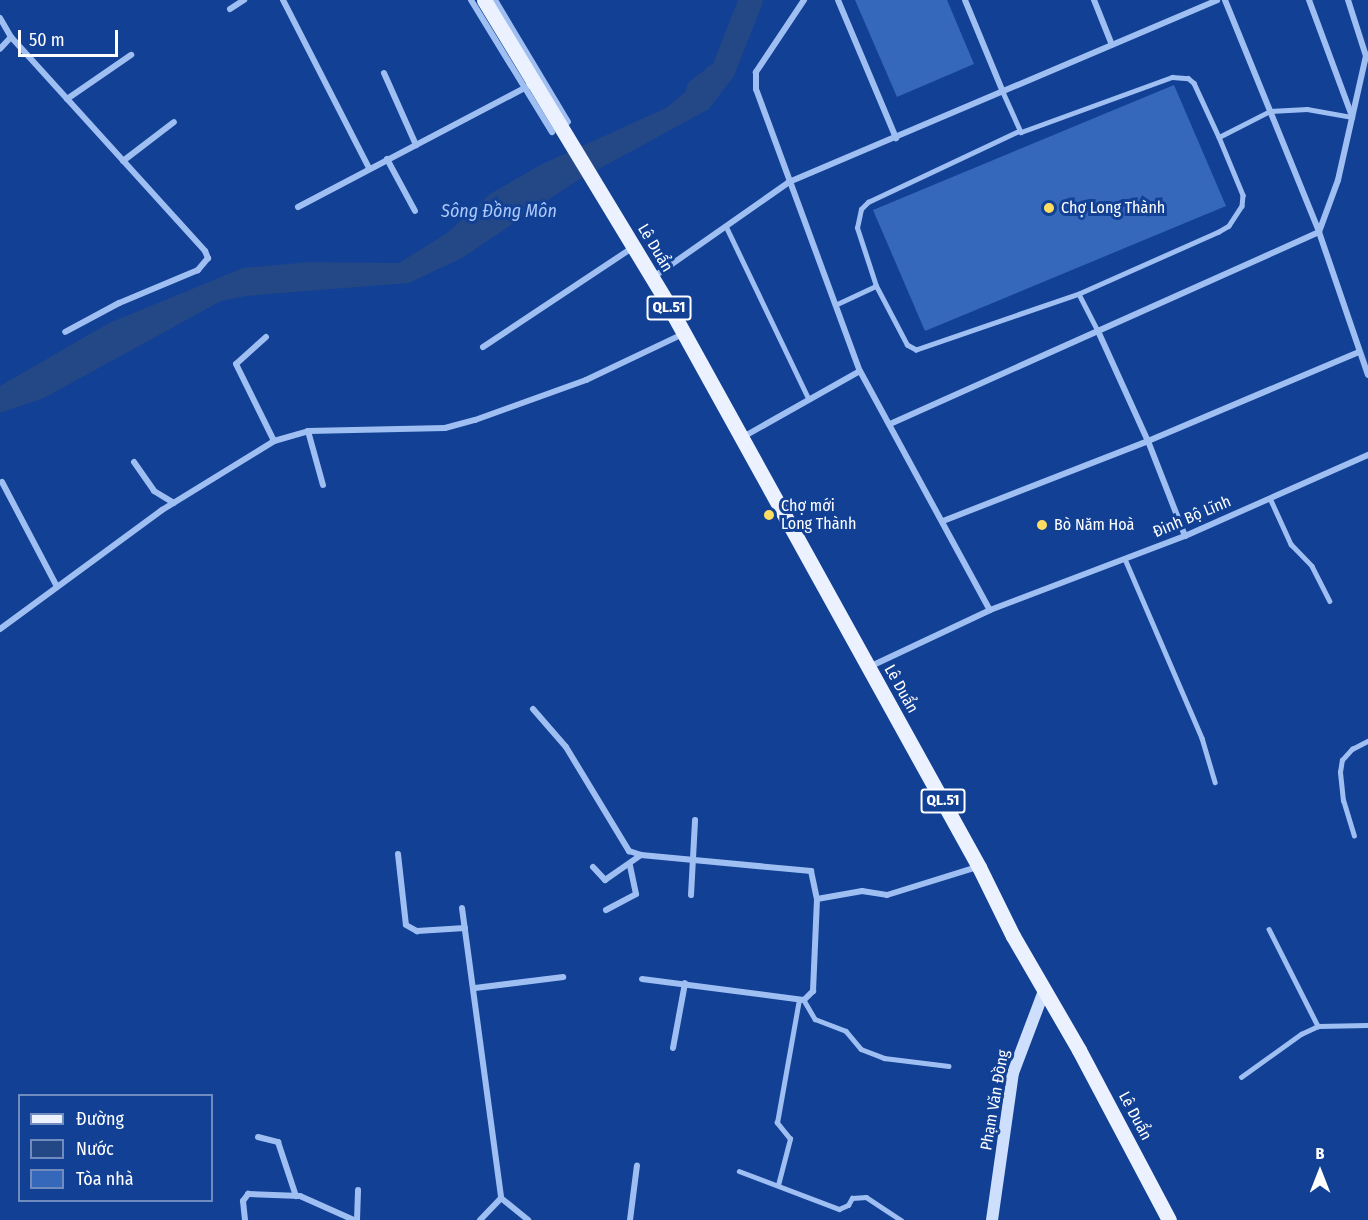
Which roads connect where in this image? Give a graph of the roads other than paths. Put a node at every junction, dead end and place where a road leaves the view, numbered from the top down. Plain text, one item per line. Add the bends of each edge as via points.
1 (244, 0) edge
2 (283, 0) edge
3 (471, 0) edge
4 (484, 0) edge
5 (495, 0) edge
6 (804, 0) edge
7 (838, 0) edge
8 (965, 0) edge
9 (1094, 0) edge
10 (1217, 0) edge
11 (1225, 0) edge
12 (1309, 0) edge
13 (1348, 0) edge
14 (230, 9) dead end
15 (0, 18) edge
16 (10, 37) junction
17 (1113, 45) junction
18 (0, 49) edge
19 (131, 55) dead end
20 (384, 73) dead end
21 (530, 85) junction
22 (1003, 92) junction
23 (67, 99) junction
24 (1270, 111) junction
25 (1352, 117) junction
26 (174, 122) dead end
27 (560, 127) junction
28 (1019, 131) junction
29 (1219, 137) junction
30 (896, 138) junction
31 (416, 145) junction
32 (387, 159) junction
33 (123, 161) junction
34 (369, 168) junction
35 (789, 182) junction
36 (298, 207) dead end
37 (415, 211) dead end
38 (726, 226) junction
39 (1319, 232) junction
40 (634, 247) junction
41 (652, 278) junction
42 (876, 286) junction
43 (1079, 294) junction
44 (835, 305) junction
45 (1098, 331) junction
46 (66, 332) dead end
47 (684, 334) junction
48 (266, 338) dead end
49 (483, 348) dead end
50 (1359, 351) junction
51 (860, 371) junction
52 (1368, 375) edge
53 (809, 399) junction
54 (890, 424) junction
55 (308, 431) junction
56 (742, 438) junction
57 (274, 441) junction
58 (1148, 441) junction
59 (1368, 455) edge
60 (134, 462) dead end
61 (2, 482) dead end
62 (323, 485) dead end
63 (1270, 498) junction
64 (174, 503) junction
65 (943, 520) junction
66 (1185, 536) junction
67 (1125, 559) junction
68 (56, 585) junction
69 (1329, 601) dead end
70 (990, 610) junction
71 (0, 629) edge
72 (868, 667) junction
73 (533, 709) dead end
74 (1368, 741) edge
75 (1215, 782) dead end
76 (695, 820) dead end
77 (1354, 836) dead end
78 (398, 854) dead end
79 (641, 855) junction
80 (694, 858) junction
81 (630, 865) junction
82 (593, 867) dead end
83 (979, 867) junction
84 (691, 895) dead end
85 (817, 899) junction
86 (462, 908) dead end
87 (606, 910) dead end
88 (465, 928) junction
89 (1269, 929) dead end
90 (563, 977) dead end
91 (642, 979) dead end
92 (686, 983) junction
93 (475, 988) junction
94 (1044, 991) junction
95 (801, 1000) junction
96 (1368, 1025) edge
97 (1318, 1026) junction
98 (673, 1048) dead end
99 (949, 1066) dead end
100 (1240, 1077) dead end
101 (258, 1137) dead end
102 (637, 1165) dead end
103 (739, 1171) dead end
104 (778, 1185) junction
105 (358, 1190) dead end
106 (296, 1196) junction
107 (501, 1198) junction
108 (244, 1220) edge
109 (355, 1220) edge
110 (480, 1220) edge
111 (528, 1220) edge
112 (630, 1220) edge
113 (901, 1220) edge
114 (992, 1220) edge
115 (1170, 1220) edge

1 - 14 street
2 - 34 street
3 - 21 street
4 - 21 main road, QL.51
5 - 27 street
6 - 35 street via 756,72 756,89
7 - 30 street
8 - 22 street
9 - 17 street
10 - 17 street
11 - 24 street
12 - 25 street
13 - 25 street via 1366,56
15 - 16 street
16 - 18 street
16 - 23 street
17 - 22 street
19 - 23 street
20 - 31 street
21 - 27 main road, QL.51
21 - 31 street
22 - 28 lane
22 - 30 street
23 - 33 street
24 - 25 lane via 1307,109
24 - 29 lane
24 - 39 street
25 - 39 street via 1338,180
26 - 33 street
27 - 40 main road, Lê Duẩn / QL.51
28 - 29 lane via 1180,77 1194,83
28 - 42 lane via 868,202 861,210 857,228
29 - 43 lane via 1243,195 1242,206 1229,226
30 - 35 street
31 - 32 street
32 - 34 street
32 - 37 street
33 - 46 street via 205,250 207,264 90,317
34 - 36 street
35 - 38 street
35 - 44 street
38 - 41 street
38 - 53 lane
39 - 45 street
39 - 50 street
40 - 41 main road, Lê Duẩn / QL.51
40 - 49 street
41 - 47 main road, Lê Duẩn / QL.51
42 - 43 lane via 907,345 916,350
42 - 44 lane
43 - 45 lane
44 - 51 street
45 - 54 street
45 - 58 street
47 - 55 street via 586,380 445,428
47 - 56 main road, Lê Duẩn / QL.51
48 - 57 street via 236,364
50 - 52 street
50 - 58 street
51 - 53 street
51 - 54 street
53 - 56 street
54 - 65 street
55 - 57 street
55 - 62 street
56 - 72 main road, Lê Duẩn / QL.51
57 - 64 street
58 - 65 street
58 - 66 street
59 - 63 street, Đinh Bộ Lĩnh
60 - 64 street via 154,491
61 - 68 street
63 - 66 street, Đinh Bộ Lĩnh
63 - 69 lane via 1291,544 1312,566
64 - 68 street
65 - 70 street
66 - 67 street, Đinh Bộ Lĩnh
67 - 70 street, Đinh Bộ Lĩnh
67 - 75 lane via 1202,738
68 - 71 street
70 - 72 street, Đinh Bộ Lĩnh
72 - 83 main road, Lê Duẩn / QL.51
73 - 79 street via 566,747 617,837 629,851
74 - 77 lane via 1342,760 1340,772 1342,801
76 - 80 street
78 - 88 street via 406,925 417,931
79 - 80 street
79 - 81 street
80 - 84 street
80 - 85 street via 811,871
81 - 82 street via 605,880
81 - 87 street via 636,894
83 - 85 street via 888,895 862,891
83 - 94 main road, Lê Duẩn / QL.51
85 - 95 street via 813,991
86 - 88 street
88 - 93 street
89 - 97 lane
90 - 93 street
91 - 92 street
92 - 95 street
92 - 98 street
93 - 107 street
94 - 114 main road, Phạm Văn Đồng via 1013,1073
94 - 115 main road, Lê Duẩn / QL.51
95 - 99 lane via 815,1019 846,1031 861,1049 884,1058
95 - 104 lane via 777,1123 790,1139
96 - 97 lane
97 - 100 lane
101 - 106 street via 278,1142
102 - 112 street
103 - 104 lane
104 - 113 lane via 839,1209 852,1198 866,1197
105 - 109 street
106 - 108 street via 244,1196
106 - 109 street
107 - 110 street
107 - 111 street

